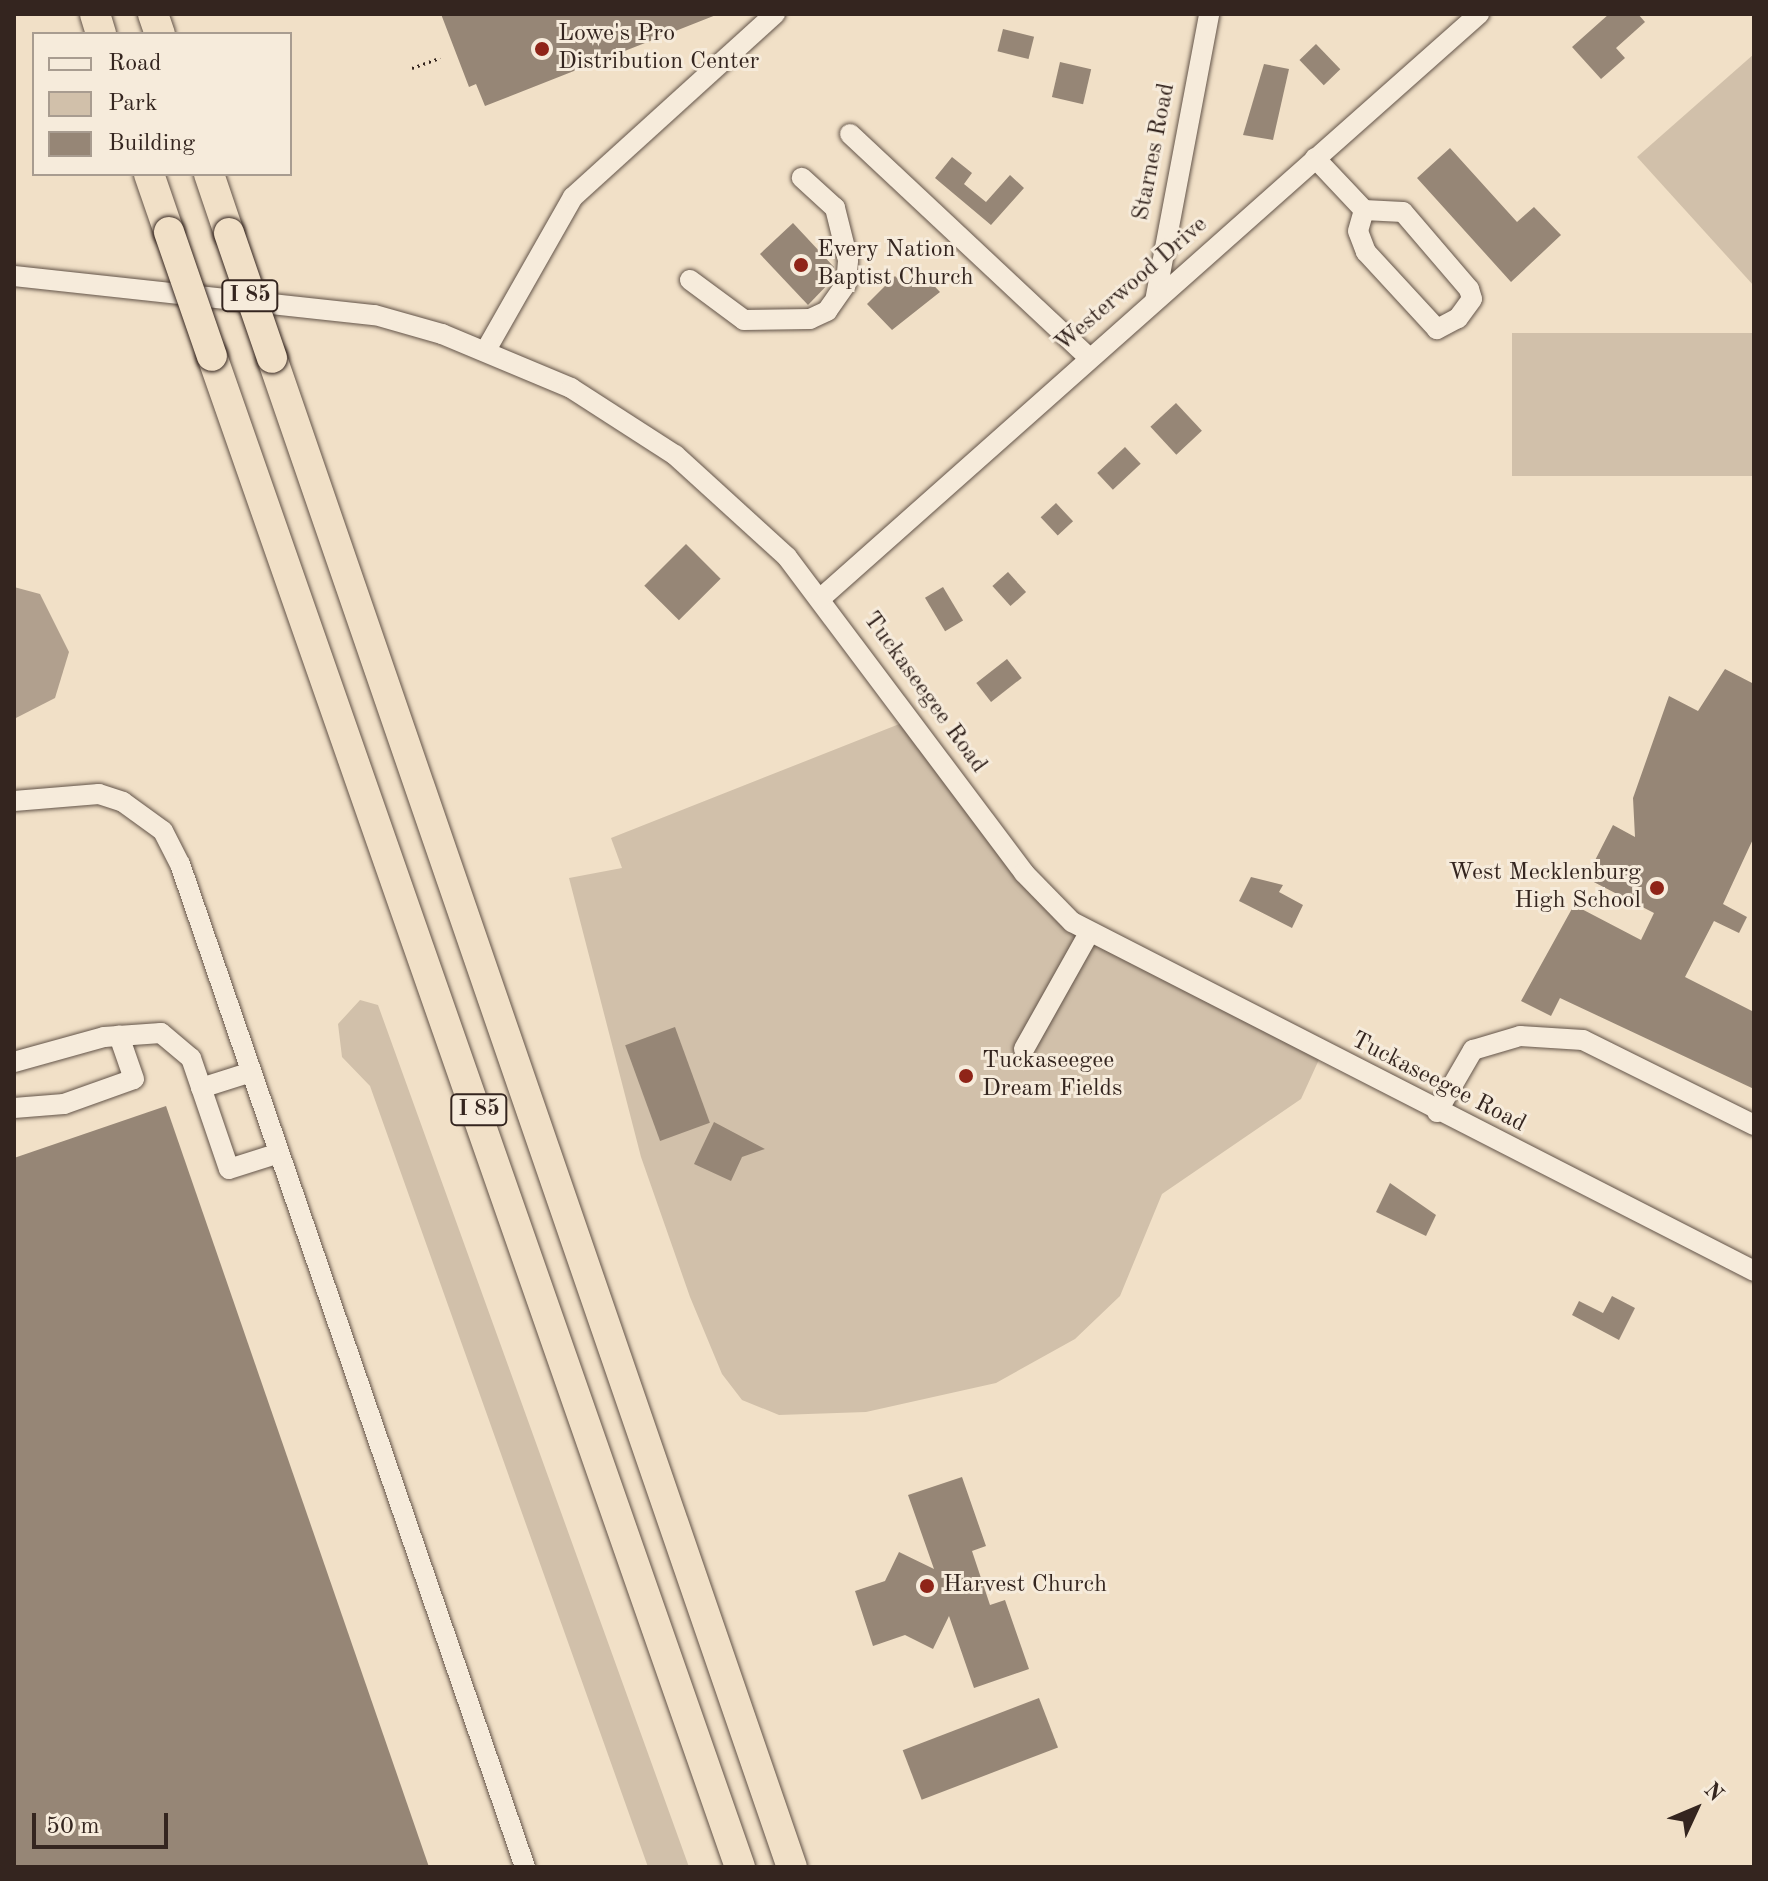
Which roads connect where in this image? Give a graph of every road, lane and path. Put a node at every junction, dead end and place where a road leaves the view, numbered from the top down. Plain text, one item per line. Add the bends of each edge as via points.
1 (775, 14) edge
2 (1209, 14) edge
3 (1479, 14) edge
4 (440, 58) dead end
5 (412, 68) dead end
6 (850, 134) dead end
7 (1315, 158) junction
8 (150, 176) edge
9 (210, 176) edge
10 (802, 178) dead end
11 (1364, 210) junction
12 (14, 276) edge
13 (690, 280) dead end
14 (1155, 301) junction
15 (486, 350) junction
16 (1089, 358) junction
17 (821, 598) junction
18 (14, 801) edge
19 (1089, 933) junction
20 (119, 1036) junction
21 (1024, 1049) dead end
22 (14, 1062) edge
23 (251, 1072) junction
24 (201, 1088) junction
25 (14, 1108) edge
26 (1437, 1112) junction
27 (1754, 1125) edge
28 (279, 1153) junction
29 (1754, 1271) edge
30 (525, 1867) edge
31 (740, 1867) edge
32 (792, 1867) edge

1 - 15 street via 573,197
2 - 14 street, Starnes Road
3 - 7 street, Westerwood Drive
4 - 5 path
6 - 16 street
7 - 11 street
7 - 14 street, Westerwood Drive
8 - 31 highway, I 85, bridge
9 - 32 highway, I 85, bridge
10 - 13 street via 835,208 848,260 846,284 827,311 810,319 744,320
11 - 11 street via 1403,212 1469,289 1472,299 1458,318 1437,329 1366,252 1358,231
12 - 15 street, Tuckaseegee Road via 301,302 375,315
14 - 16 street, Westerwood Drive
15 - 17 street, Tuckaseegee Road via 571,388 675,455 745,514
16 - 17 street, Westerwood Drive
17 - 19 street, Tuckaseegee Road via 1024,873
18 - 23 street via 99,794 145,814 163,831
19 - 21 street
19 - 26 street, Tuckaseegee Road
20 - 22 street
20 - 24 street via 173,1037
20 - 25 street via 134,1079 64,1104
23 - 24 street
23 - 28 street
24 - 28 street via 229,1169
26 - 27 street via 1473,1050 1520,1036 1583,1040
26 - 29 street, Tuckaseegee Road
28 - 30 street

